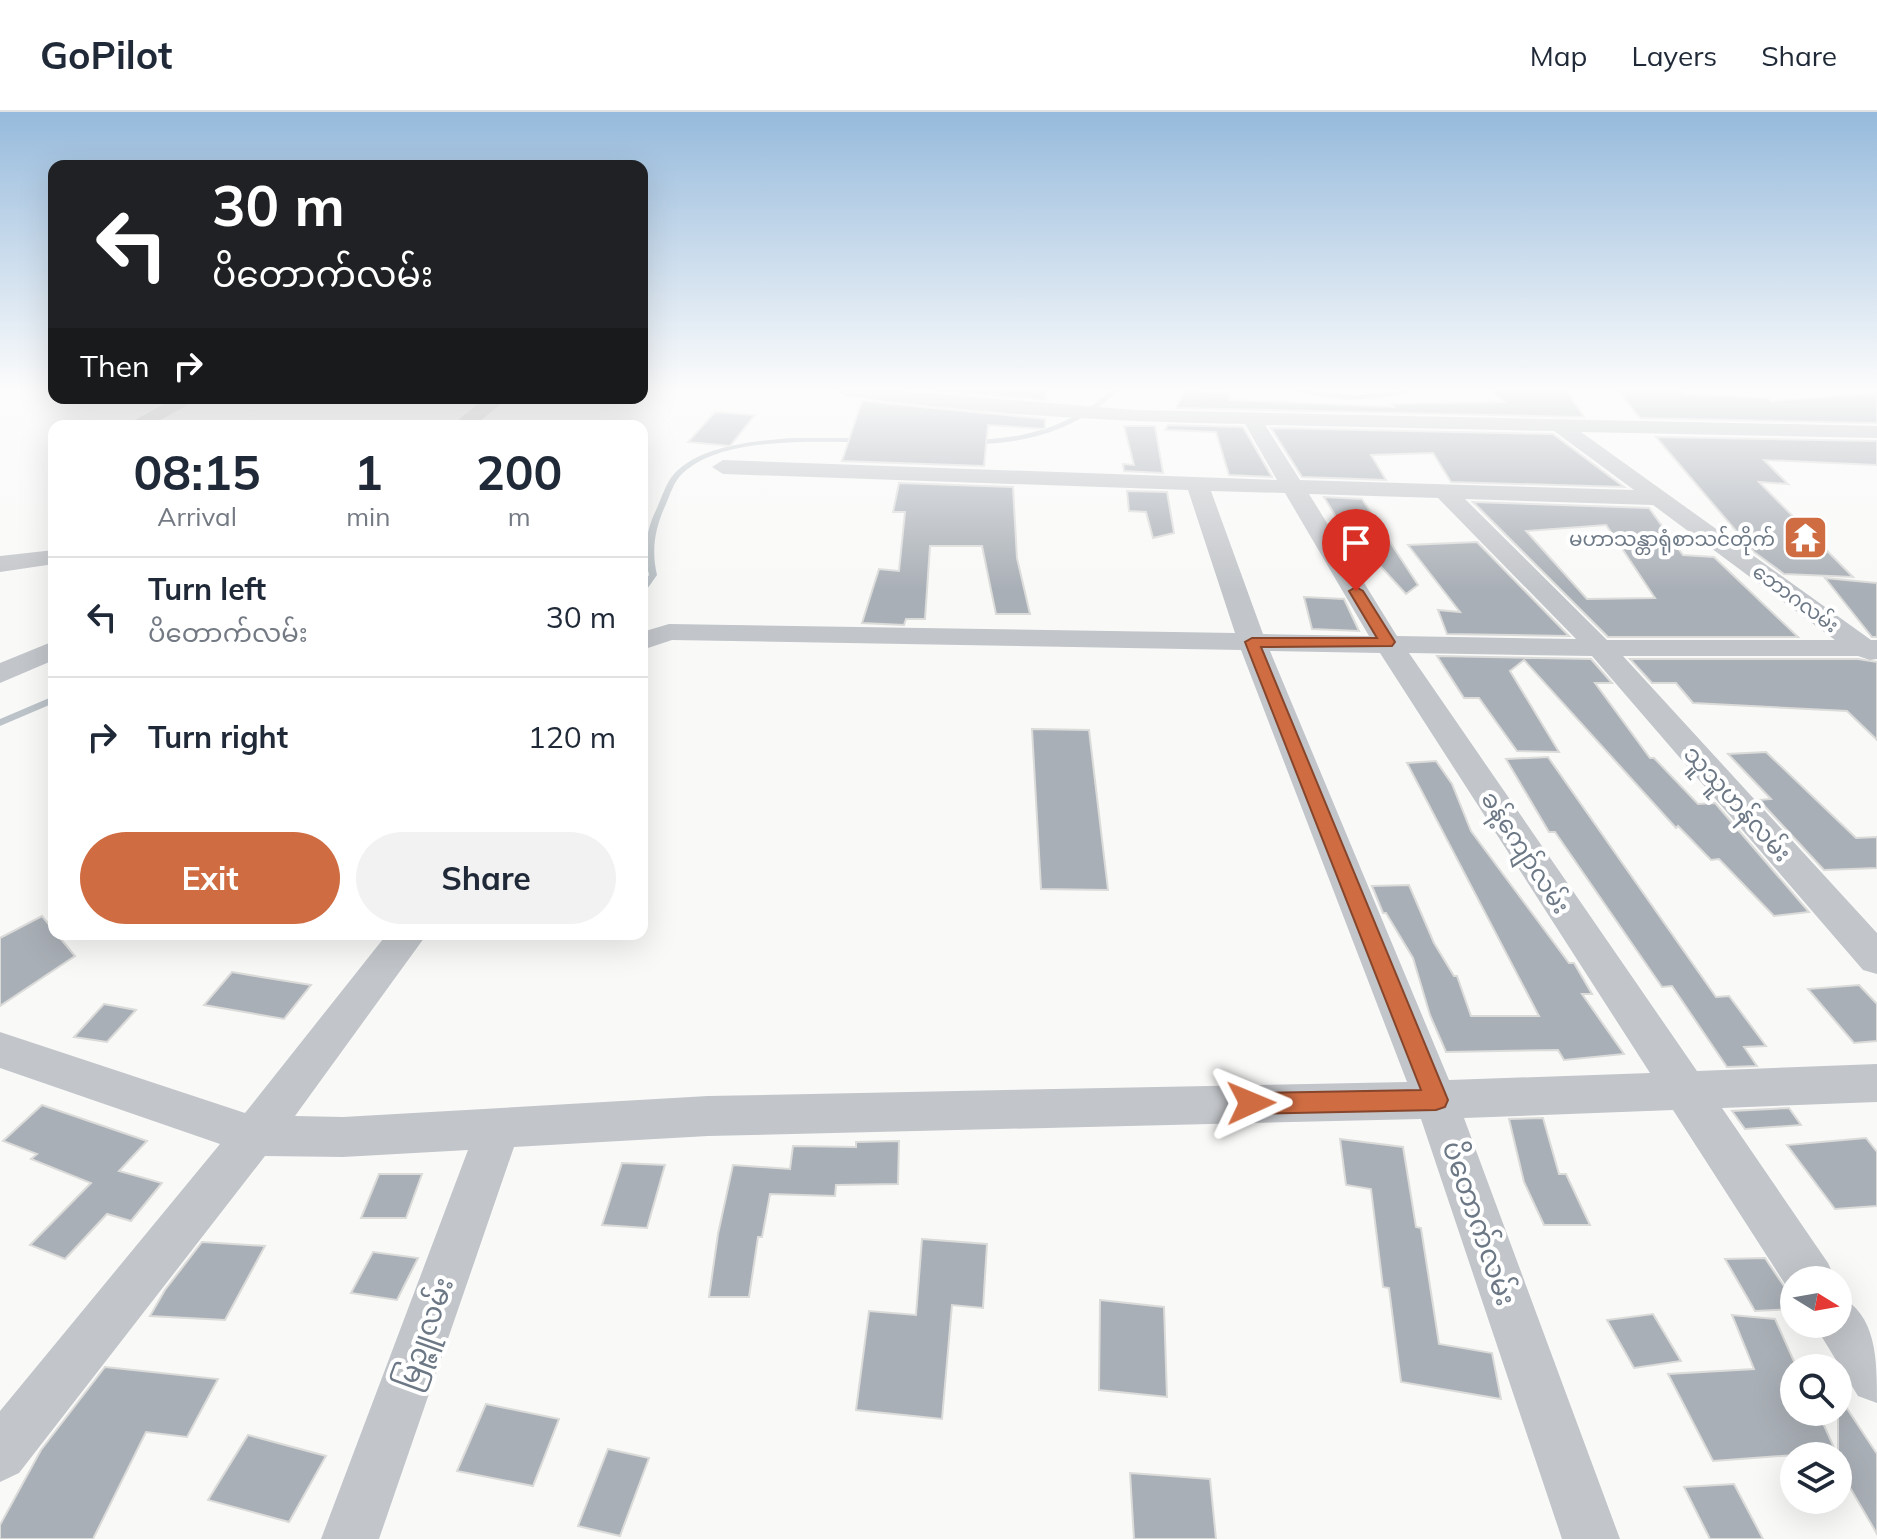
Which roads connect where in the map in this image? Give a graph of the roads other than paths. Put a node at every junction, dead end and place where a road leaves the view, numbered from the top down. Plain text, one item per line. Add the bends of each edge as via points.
1 (1274, 457) edge
2 (1602, 457) edge
3 (723, 467) dead end
4 (1197, 484) junction
5 (1293, 488) junction
6 (1445, 492) junction
7 (1659, 498) junction
8 (48, 558) edge
9 (0, 564) edge
10 (648, 640) edge
11 (1252, 642) junction
12 (1387, 642) junction
13 (1600, 648) junction
14 (1873, 651) edge
15 (48, 652) edge
16 (0, 674) edge
17 (403, 940) edge
18 (1877, 959) edge
19 (0, 1050) edge
20 (1877, 1083) edge
21 (1682, 1090) junction
22 (1436, 1100) junction
23 (498, 1128) junction
24 (254, 1136) junction
25 (1801, 1266) edge
26 (1850, 1338) edge
27 (1877, 1377) edge
28 (0, 1454) edge
29 (350, 1539) edge
30 (1591, 1539) edge

1 - 5 street, ခန့်ကျော်လမ်း
2 - 7 street, ဘောဂလမ်း
3 - 4 street
4 - 5 street
4 - 11 street, ပိတောက်လမ်း
5 - 6 street
5 - 12 street, ခန့်ကျော်လမ်း
6 - 7 street
6 - 13 street, သူသူဟန်လမ်း
7 - 14 street, ဘောဂလမ်း
8 - 9 street
10 - 11 street via 669,632
11 - 12 street
11 - 22 street, ပိတောက်လမ်း
12 - 13 street
12 - 21 street, ခန့်ကျော်လမ်း
13 - 14 street
13 - 18 street, သူသူဟန်လမ်း
15 - 16 street
17 - 24 street
19 - 24 street
20 - 21 street
21 - 22 street
21 - 25 street, ခန့်ကျော်လမ်း
22 - 23 street via 708,1116
22 - 30 street, ပိတောက်လမ်း
23 - 24 street
23 - 29 street, မြဉ္ဇူလမ်း
24 - 28 street
26 - 27 street

